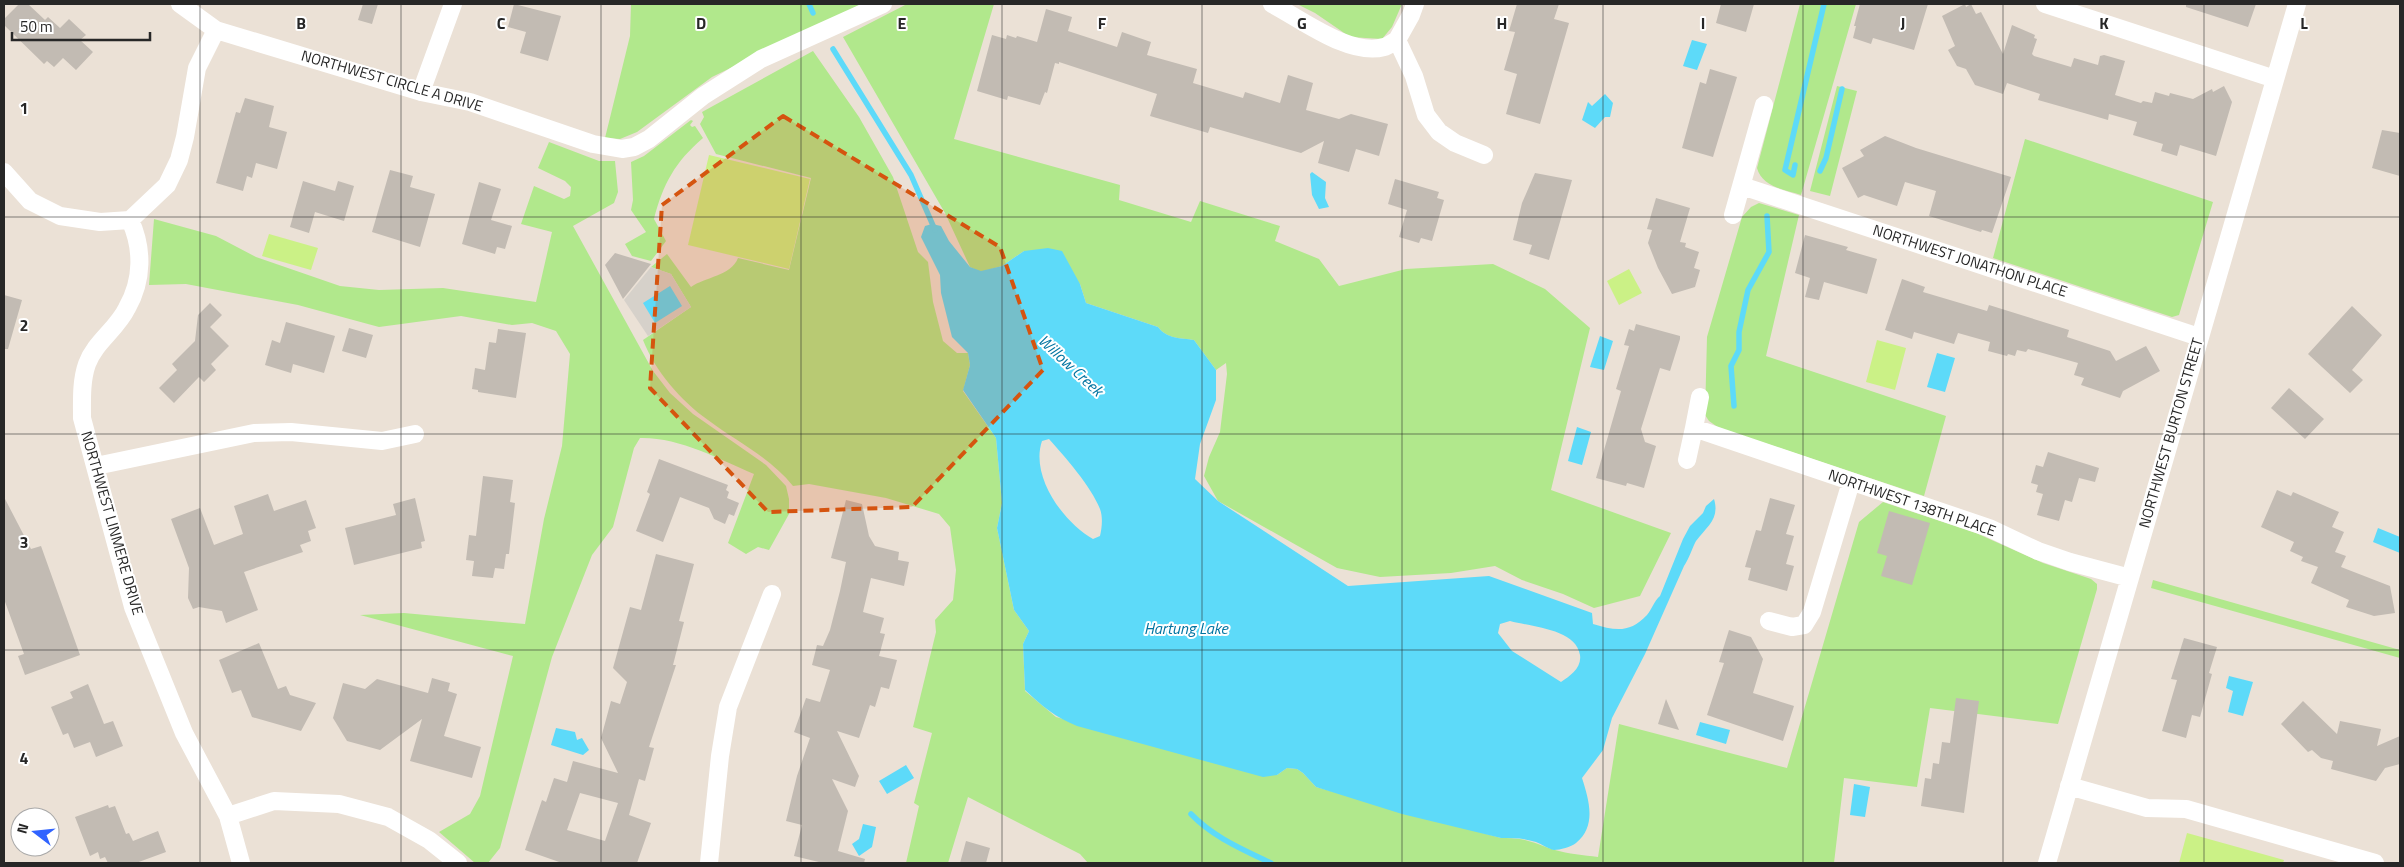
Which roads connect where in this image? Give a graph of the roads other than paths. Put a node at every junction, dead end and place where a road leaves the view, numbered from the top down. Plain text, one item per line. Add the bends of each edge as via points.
1 (180, 4) edge
2 (453, 4) edge
3 (883, 4) edge
4 (1272, 4) edge
5 (1415, 4) edge
6 (2044, 4) edge
7 (2296, 4) edge
8 (216, 30) junction
9 (1397, 40) junction
10 (2275, 79) junction
11 (421, 92) junction
12 (1764, 105) dead end
13 (1484, 155) dead end
14 (4, 172) edge
15 (1742, 186) junction
16 (1733, 215) dead end
17 (130, 220) junction
18 (2199, 336) junction
19 (1700, 397) dead end
20 (1694, 428) junction
21 (415, 434) dead end
22 (1687, 460) dead end
23 (96, 466) junction
24 (1851, 482) junction
25 (2130, 578) junction
26 (772, 594) dead end
27 (1769, 620) dead end
28 (2069, 786) junction
29 (228, 816) junction
30 (241, 863) edge
31 (458, 863) edge
32 (709, 863) edge
33 (2047, 863) edge
34 (2375, 863) edge

1 - 8 street, NORTHWEST CIRCLE A DRIVE
2 - 11 street
3 - 11 street, NORTHWEST CIRCLE A DRIVE via 761,59 703,96 649,140 634,147 622,149 593,144 478,105
4 - 9 street via 1345,44 1384,48
5 - 9 street
6 - 10 street
7 - 10 street, NORTHWEST BURTON STREET
8 - 11 street, NORTHWEST CIRCLE A DRIVE
8 - 17 street via 197,68 179,160 166,185
9 - 13 street via 1414,76 1426,115 1439,132 1455,143
10 - 18 street, NORTHWEST BURTON STREET
12 - 15 street
14 - 17 street via 30,201 60,216 100,222
15 - 16 street
15 - 18 street, NORTHWEST JONATHON PLACE
17 - 23 street, NORTHWEST LINMERE DRIVE via 141,256 136,283 127,308 98,344 87,364 82,393 82,418
18 - 25 street, NORTHWEST BURTON STREET
19 - 20 street
20 - 22 street
20 - 24 street, NORTHWEST 138TH PLACE
21 - 23 street via 382,441 291,432 254,434
23 - 29 street, NORTHWEST LINMERE DRIVE via 133,607 184,733
24 - 25 street, NORTHWEST 138TH PLACE via 1989,528 2038,551
24 - 27 street via 1812,612 1804,625 1792,627
25 - 28 street, NORTHWEST BURTON STREET
26 - 32 street via 728,707
28 - 33 street, NORTHWEST BURTON STREET
28 - 34 street via 2147,808 2186,809
29 - 30 street, NORTHWEST LINMERE DRIVE
29 - 31 street via 274,801 339,804 388,817 429,840

